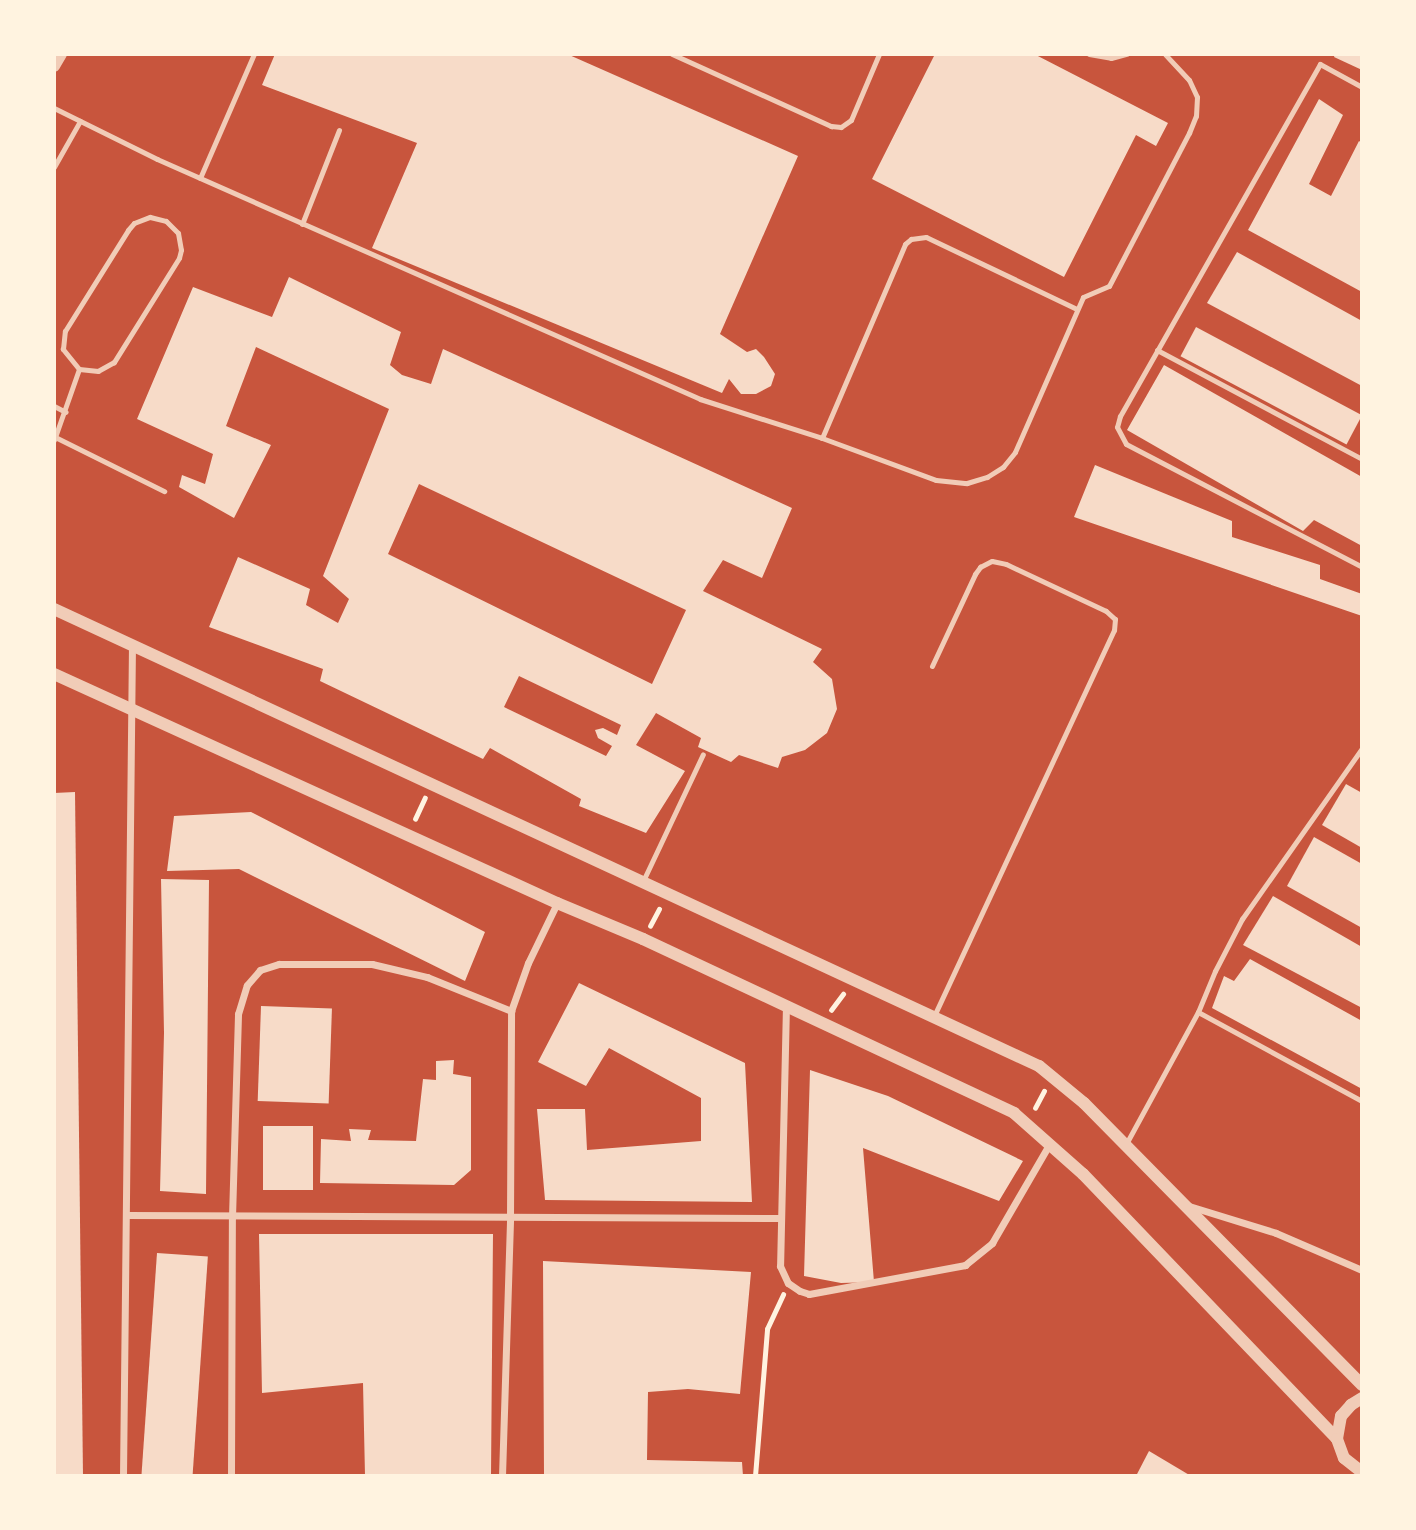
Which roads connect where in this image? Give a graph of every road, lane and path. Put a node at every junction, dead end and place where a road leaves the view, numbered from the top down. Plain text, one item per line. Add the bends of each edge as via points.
1 (61, 54) edge
2 (254, 54) edge
3 (672, 54) edge
4 (879, 54) edge
5 (1089, 54) edge
6 (1126, 54) edge
7 (1165, 54) edge
8 (54, 66) edge
9 (1362, 87) edge
10 (54, 108) edge
11 (80, 121) junction
12 (339, 130) dead end
13 (54, 167) edge
14 (200, 178) junction
15 (302, 224) junction
16 (1077, 309) junction
17 (1157, 350) junction
18 (79, 369) junction
19 (54, 406) edge
20 (66, 412) junction
21 (55, 438) edge
22 (822, 438) junction
23 (1362, 459) edge
24 (164, 491) dead end
25 (1362, 567) edge
26 (54, 608) edge
27 (132, 643) junction
28 (932, 666) dead end
29 (54, 674) edge
30 (131, 710) junction
31 (1362, 748) edge
32 (703, 754) dead end
33 (433, 783) junction
34 (407, 835) junction
35 (643, 881) junction
36 (667, 892) junction
37 (557, 903) junction
38 (643, 939) junction
39 (853, 980) junction
40 (786, 1005) junction
41 (511, 1011) junction
42 (1198, 1012) junction
43 (934, 1016) junction
44 (822, 1022) junction
45 (1052, 1075) junction
46 (1362, 1101) edge
47 (1028, 1122) junction
48 (1051, 1143) junction
49 (1126, 1145) junction
50 (1186, 1205) junction
51 (127, 1215) junction
52 (232, 1217) junction
53 (510, 1217) junction
54 (781, 1218) junction
55 (1362, 1270) edge
56 (788, 1283) junction
57 (1362, 1385) edge
58 (1362, 1398) edge
59 (1337, 1439) junction
60 (1362, 1472) edge
61 (123, 1476) edge
62 (231, 1476) edge
63 (502, 1476) edge
64 (755, 1476) edge

1 - 8 street
2 - 14 lane
3 - 4 lane via 841,127 851,120
5 - 6 lane via 1111,58
7 - 16 lane via 1189,80 1197,97 1196,116 1109,286 1087,293
9 - 17 lane via 1320,64
10 - 11 lane
11 - 13 lane
11 - 14 lane
12 - 15 lane
14 - 15 lane
15 - 22 lane via 701,399
16 - 22 lane via 1015,452 987,477 967,482 936,480
16 - 22 lane via 926,237 911,239 900,254
17 - 23 lane
17 - 25 lane via 1120,416 1121,440
18 - 18 lane via 98,371 114,362 178,258 181,242 166,221 150,217 134,223 65,331 63,349
18 - 20 lane
19 - 20 lane
20 - 21 lane
21 - 24 lane
26 - 27 street
27 - 30 street
27 - 33 street
28 - 43 lane via 975,574 992,561 1115,619 1114,630
29 - 30 street
30 - 34 street
30 - 51 street
31 - 42 lane via 1242,919
32 - 35 lane
33 - 34 path
33 - 35 street
34 - 37 street
35 - 36 street
36 - 38 path
36 - 39 street
37 - 38 street
37 - 41 street
38 - 40 street
39 - 43 street
39 - 44 path
40 - 44 street
40 - 54 street
41 - 52 street via 396,967 294,962 260,970 247,985 238,1014
41 - 53 street
42 - 46 lane
42 - 49 lane
43 - 45 street
44 - 47 street via 998,1103
45 - 47 path
45 - 49 street
47 - 48 street
48 - 56 street via 992,1243 965,1265 809,1294
48 - 59 street
49 - 50 street
50 - 55 street via 1276,1233
50 - 57 street
51 - 52 street
51 - 61 street
52 - 53 street
52 - 62 street
53 - 54 street
53 - 63 street
54 - 56 street via 780,1266
56 - 64 path via 767,1329
58 - 59 street via 1341,1416
59 - 60 street via 1344,1458

